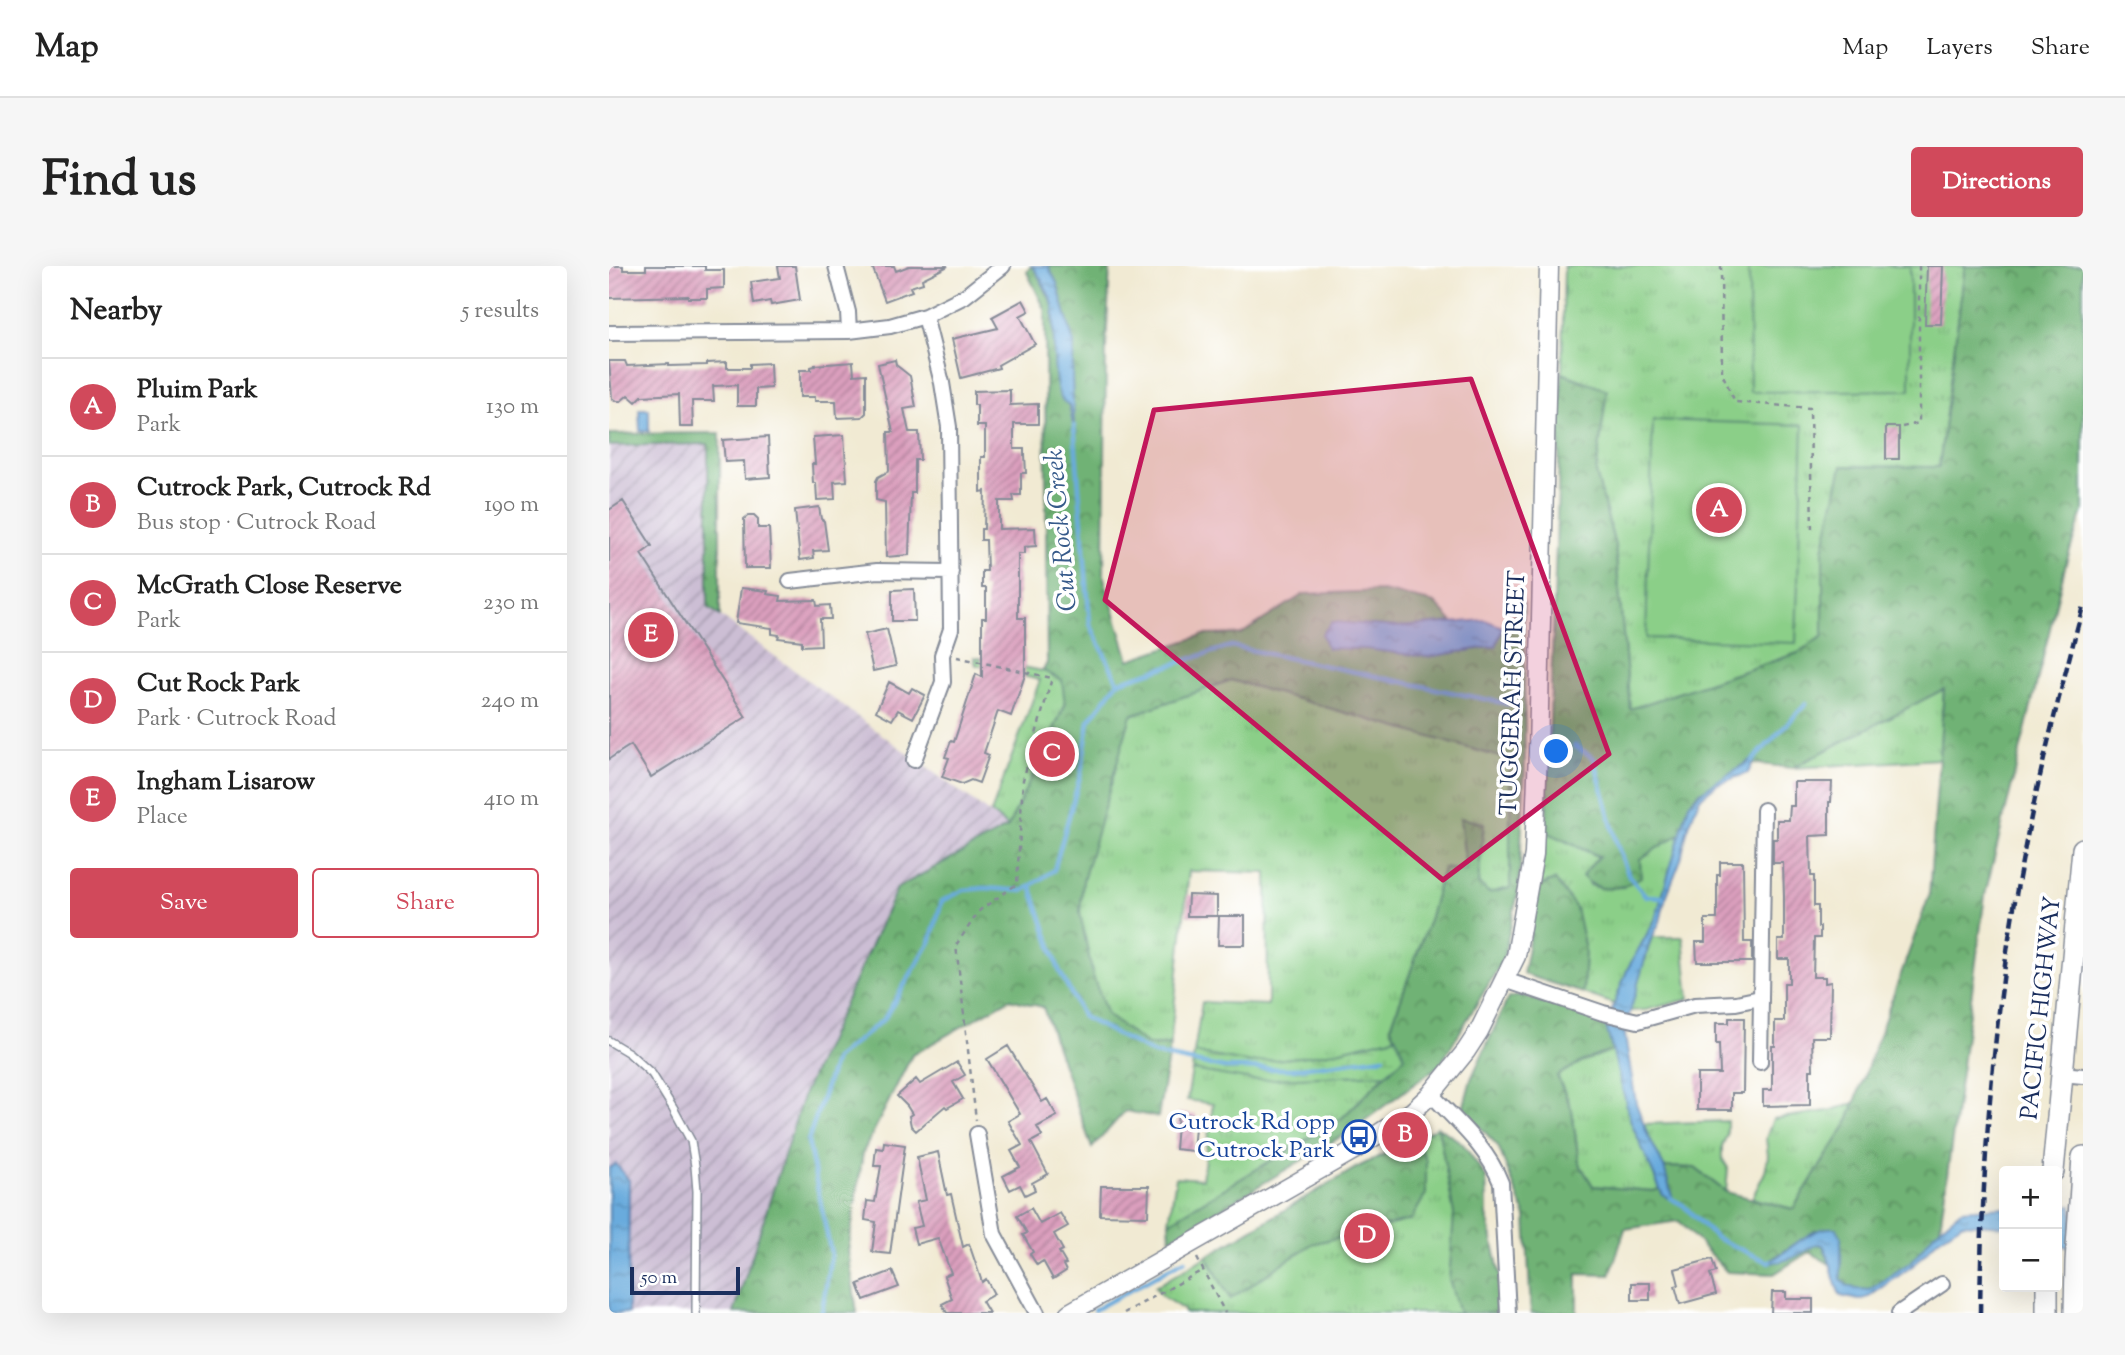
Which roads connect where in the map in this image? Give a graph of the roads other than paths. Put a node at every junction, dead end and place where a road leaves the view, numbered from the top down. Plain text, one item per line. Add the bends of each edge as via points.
1 (836, 266) edge
2 (1003, 266) edge
3 (1549, 266) edge
4 (925, 316) junction
5 (849, 331) junction
6 (609, 333) edge
7 (951, 572) junction
8 (790, 581) dead end
9 (913, 760) dead end
10 (1764, 810) dead end
11 (2083, 849) edge
12 (1504, 980) junction
13 (1760, 998) junction
14 (609, 1041) edge
15 (1760, 1062) dead end
16 (2061, 1074) junction
17 (2083, 1076) edge
18 (1431, 1094) junction
19 (977, 1134) road end
20 (2083, 1157) edge
21 (2053, 1166) edge
22 (1942, 1284) dead end
23 (2047, 1292) edge
24 (696, 1313) edge
25 (1037, 1313) edge
26 (1069, 1313) edge
27 (1509, 1313) edge
28 (1899, 1313) edge
29 (2047, 1313) edge
30 (2075, 1313) edge

1 - 5 street
2 - 4 street via 965,296
3 - 12 street, TUGGERAH STREET via 1534,854 1516,956
4 - 5 street via 890,327
4 - 7 street via 949,427
5 - 6 street
7 - 8 street via 877,571
7 - 9 street via 951,629 941,655 943,682
10 - 13 street
11 - 16 main road, PACIFIC HIGHWAY
12 - 13 street via 1638,1021 1695,1005
12 - 18 street, TUGGERAH STREET via 1479,1031
13 - 15 street
14 - 24 lane via 652,1074 691,1141 697,1191
16 - 17 street
16 - 21 main road, PACIFIC HIGHWAY
18 - 26 street, TUGGERAH STREET via 1354,1150
18 - 27 street via 1495,1166 1501,1183
19 - 25 street via 994,1234
20 - 30 main road
22 - 28 street
23 - 29 main road

